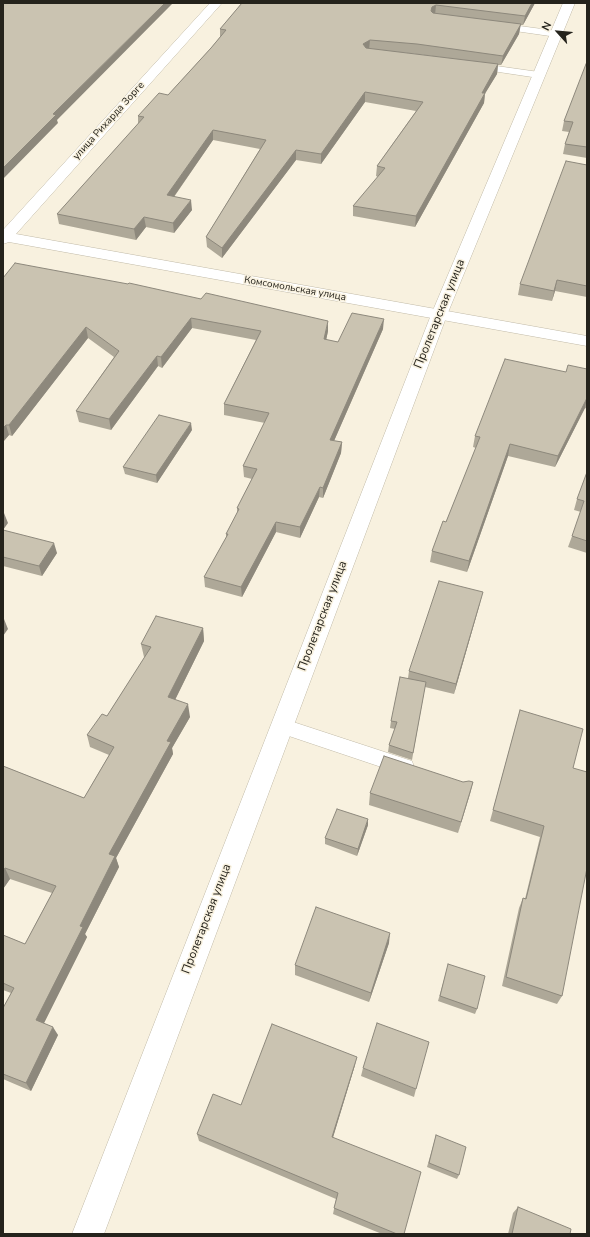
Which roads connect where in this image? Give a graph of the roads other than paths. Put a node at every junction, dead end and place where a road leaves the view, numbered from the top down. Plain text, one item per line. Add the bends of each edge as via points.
1 (216, 3) edge
2 (570, 3) edge
3 (489, 25) edge
4 (556, 34) junction
5 (462, 64) edge
6 (539, 76) junction
7 (4, 237) edge
8 (439, 315) junction
9 (587, 341) edge
10 (281, 726) junction
11 (423, 772) edge
12 (88, 1234) edge

1 - 7 street, улица Рихарда Зорге
2 - 4 street, Пролетарская улица
3 - 4 lane
4 - 6 street, Пролетарская улица
5 - 6 lane
6 - 8 street, Пролетарская улица
7 - 8 street, Комсомольская улица
8 - 9 street, Комсомольская улица
8 - 10 street, Пролетарская улица
10 - 11 lane
10 - 12 street, Пролетарская улица

